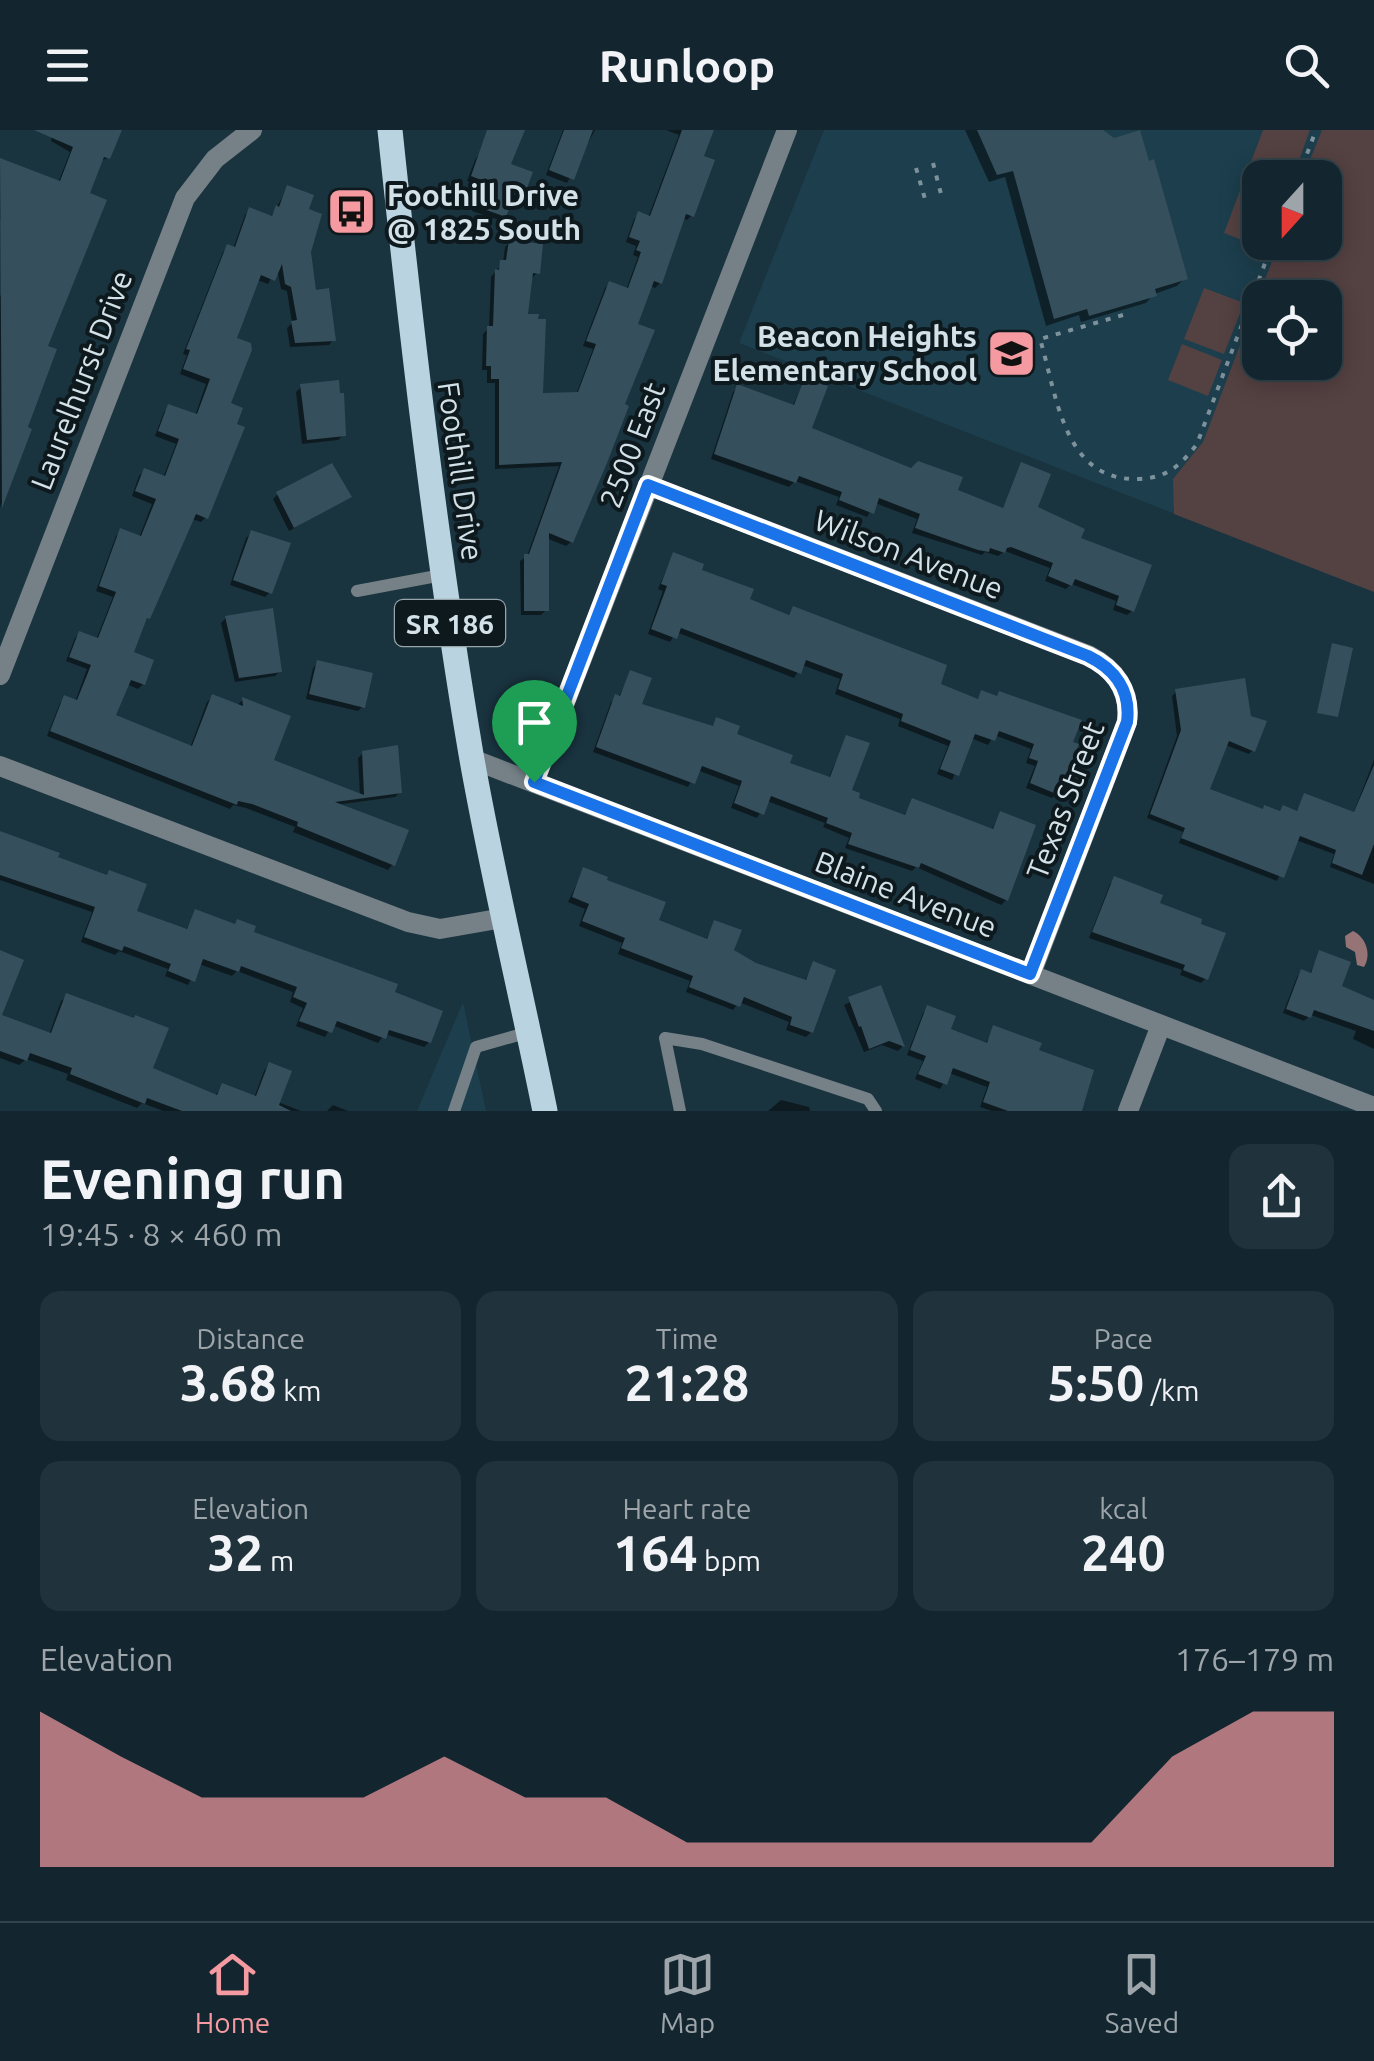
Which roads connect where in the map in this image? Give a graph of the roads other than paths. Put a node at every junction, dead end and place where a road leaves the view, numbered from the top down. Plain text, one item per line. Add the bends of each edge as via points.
1 (252, 130) edge
2 (390, 130) edge
3 (787, 130) edge
4 (648, 485) junction
5 (442, 575) junction
6 (357, 591) dead end
7 (0, 675) edge
8 (1127, 702) joint
9 (472, 759) junction
10 (0, 766) edge
11 (534, 782) junction
12 (503, 918) junction
13 (1030, 974) junction
14 (1161, 1025) junction
15 (529, 1032) junction
16 (1374, 1107) edge
17 (454, 1111) edge
18 (545, 1111) edge
19 (680, 1111) edge
20 (876, 1111) edge
21 (1128, 1111) edge

1 - 7 street, Laurelhurst Drive via 215,158 185,198
2 - 5 main road, Foothill Drive / SR 186
3 - 4 street, 2500 East
4 - 8 street, Wilson Avenue via 1088,656 1120,681
4 - 11 street, 2500 East
5 - 6 lane
5 - 9 main road, Foothill Drive / SR 186
8 - 13 street, Texas Street via 1124,732
9 - 11 street, Blaine Avenue
9 - 12 main road, Foothill Drive / SR 186
10 - 12 street via 418,926
11 - 13 street, Blaine Avenue
12 - 15 main road, Foothill Drive / SR 186
13 - 14 street, Blaine Avenue
14 - 16 street, Blaine Avenue
14 - 21 street
15 - 17 lane via 476,1047
15 - 18 main road, Foothill Drive / SR 186
19 - 20 lane via 665,1038 868,1098

